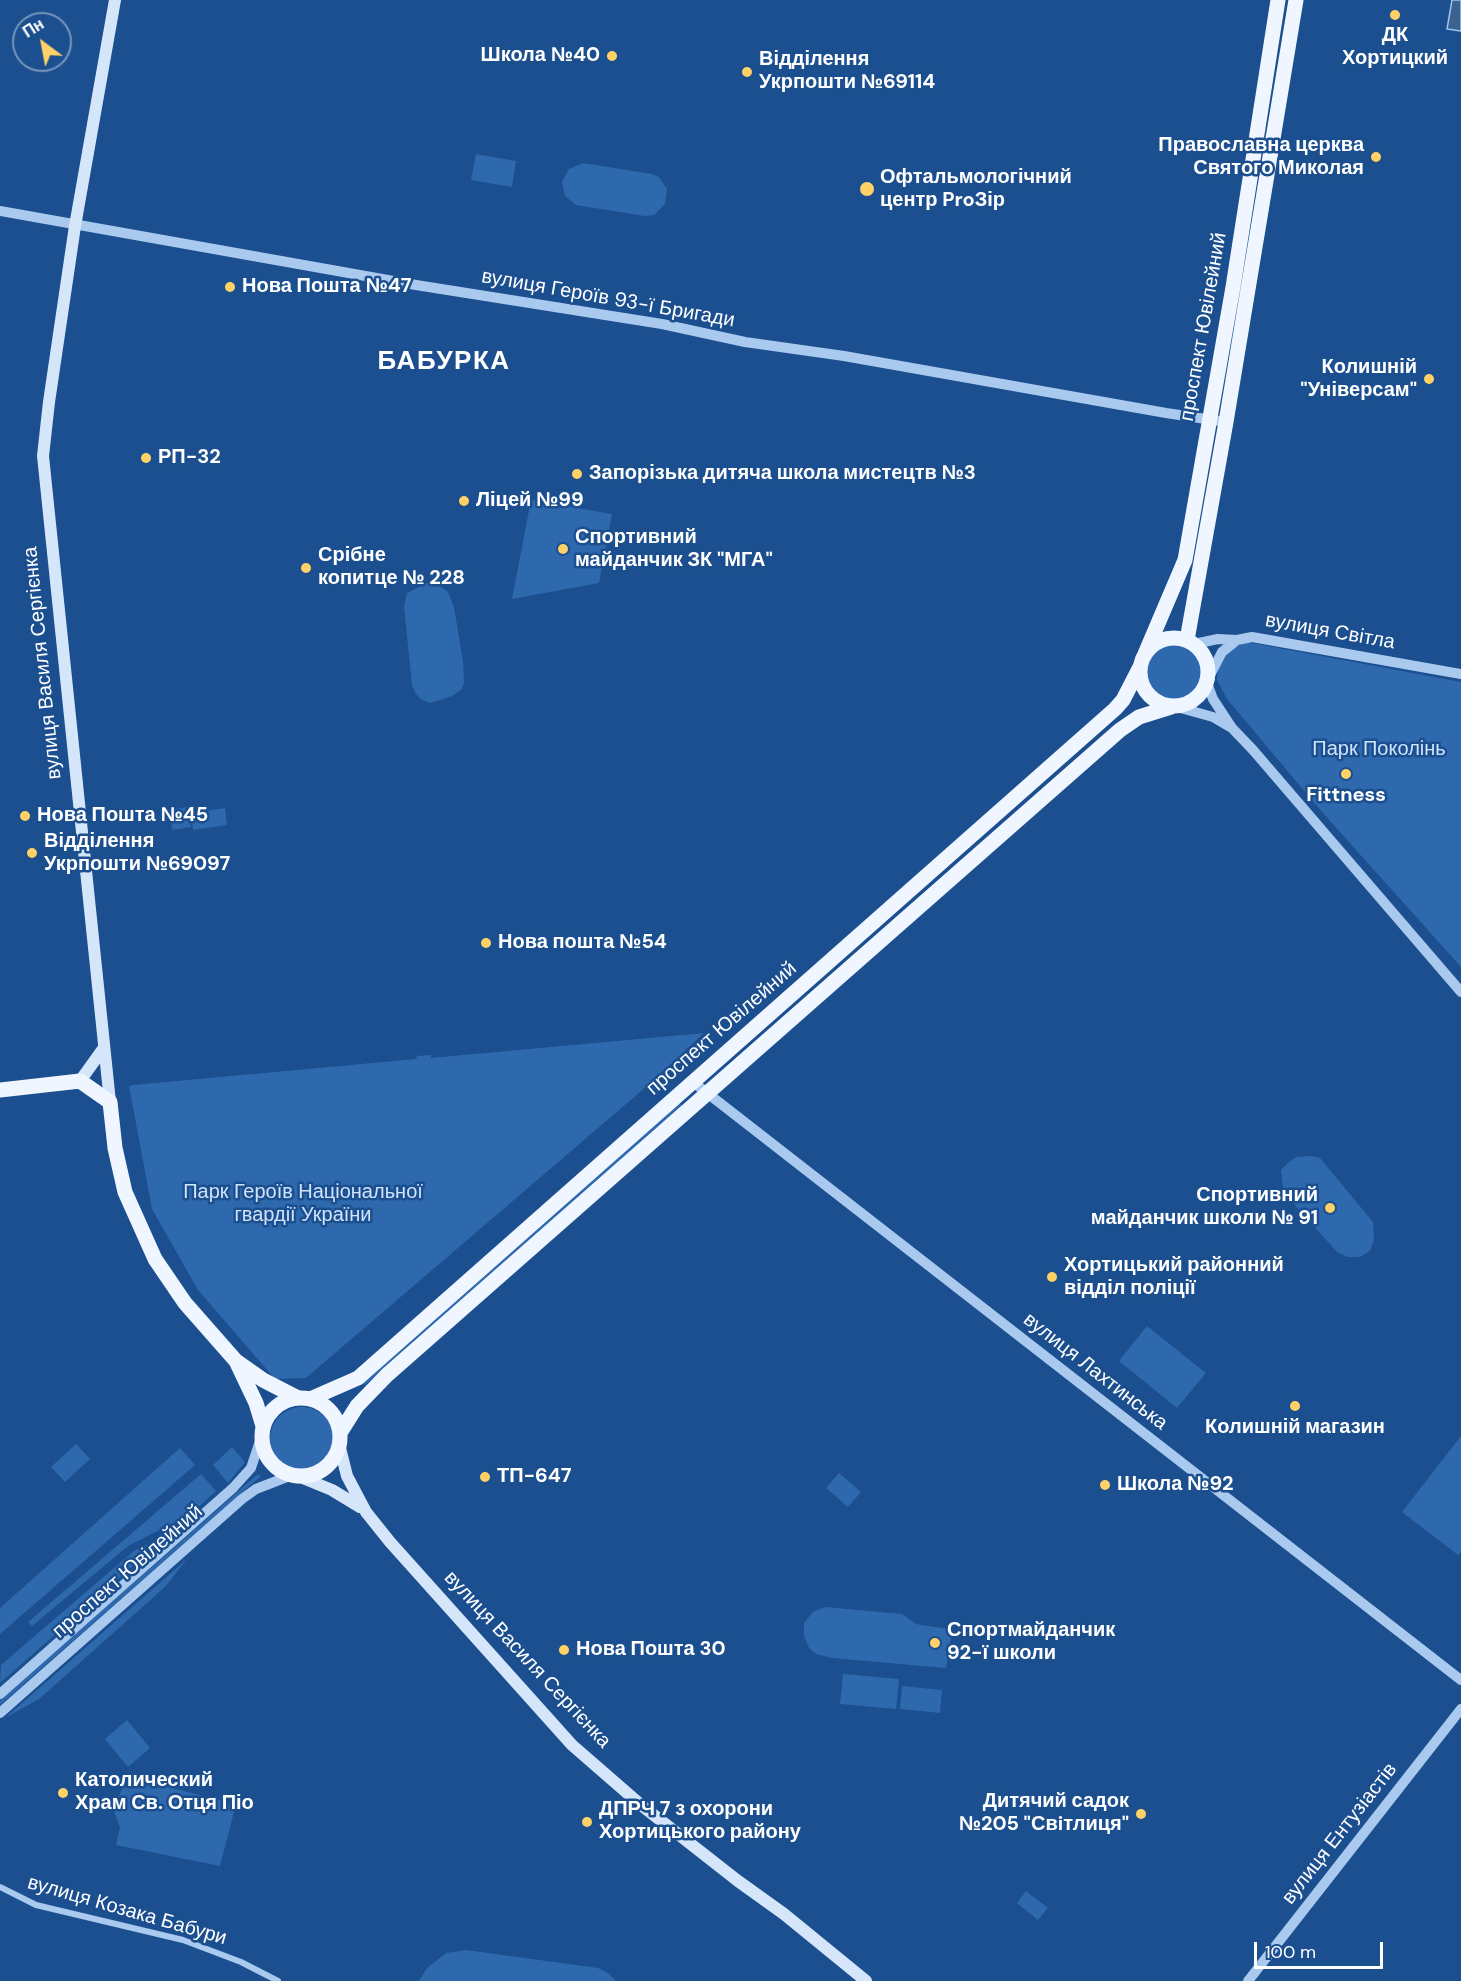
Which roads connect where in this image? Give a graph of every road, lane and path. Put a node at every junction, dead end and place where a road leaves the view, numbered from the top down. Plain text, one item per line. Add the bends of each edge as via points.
1 (115, 0) edge
2 (1278, 0) edge
3 (1296, 0) edge
4 (0, 211) edge
5 (75, 226) junction
6 (1210, 420) junction
7 (1226, 422) junction
8 (1237, 640) junction
9 (1190, 642) junction
10 (1142, 661) junction
11 (1461, 674) edge
12 (1208, 681) junction
13 (1174, 707) junction
14 (1232, 728) junction
15 (1461, 992) edge
16 (103, 1049) junction
17 (80, 1081) junction
18 (693, 1082) junction
19 (0, 1090) edge
20 (707, 1093) junction
21 (110, 1102) junction
22 (236, 1361) junction
23 (304, 1399) junction
24 (262, 1432) junction
25 (339, 1439) junction
26 (295, 1476) junction
27 (366, 1512) junction
28 (1461, 1680) edge
29 (0, 1694) edge
30 (1461, 1709) edge
31 (0, 1713) edge
32 (0, 1887) edge
33 (278, 1981) edge
34 (866, 1981) edge
35 (1248, 1981) edge

1 - 5 main road, вулиця Василя Сергієнка
2 - 6 main road, проспект Ювілейний
3 - 7 main road, проспект Ювілейний
4 - 5 street, вулиця Героїв 93-ї Бригади
5 - 6 street, вулиця Героїв 93-ї Бригади via 596,312 738,341
5 - 16 main road, вулиця Василя Сергієнка via 43,456
6 - 7 street, вулиця Героїв 93-ї Бригади
6 - 10 main road, проспект Ювілейний via 1185,560
7 - 9 main road, проспект Ювілейний
8 - 9 street, вулиця Світла
8 - 11 street, вулиця Світла via 1252,637
8 - 12 street via 1222,652
9 - 10 main road via 1163,639 1153,645
9 - 12 main road via 1203,653
10 - 13 main road via 1140,678 1144,689 1160,704
10 - 18 main road, проспект Ювілейний via 1115,709
12 - 13 main road via 1190,703
12 - 14 street via 1213,699
13 - 14 street via 1213,717
13 - 20 main road, проспект Ювілейний via 1139,717 1120,730
14 - 15 street
16 - 17 main road
16 - 21 main road, вулиця Василя Сергієнка
17 - 19 main road
17 - 21 main road
18 - 20 street, вулиця Лахтинська
18 - 23 main road, проспект Ювілейний via 358,1378
20 - 25 main road, проспект Ювілейний via 387,1375 357,1406
20 - 28 street, вулиця Лахтинська
21 - 22 main road, вулиця Василя Сергієнка via 125,1192 155,1259 185,1303
22 - 23 main road, вулиця Василя Сергієнка via 263,1380
22 - 24 main road, вулиця Василя Сергієнка via 256,1403
23 - 24 main road via 287,1400 276,1406
23 - 25 main road via 330,1411
24 - 26 main road via 270,1462
24 - 29 street, проспект Ювілейний via 251,1468 233,1488
25 - 26 main road via 329,1464 309,1475
25 - 27 main road, вулиця Василя Сергієнка via 347,1476
26 - 27 main road, вулиця Василя Сергієнка via 332,1490
26 - 31 street, проспект Ювілейний via 242,1498
27 - 34 main road, вулиця Василя Сергієнка via 572,1745
30 - 35 street, вулиця Ентузіастів
32 - 33 street, вулиця Козака Бабури via 36,1905 183,1940

